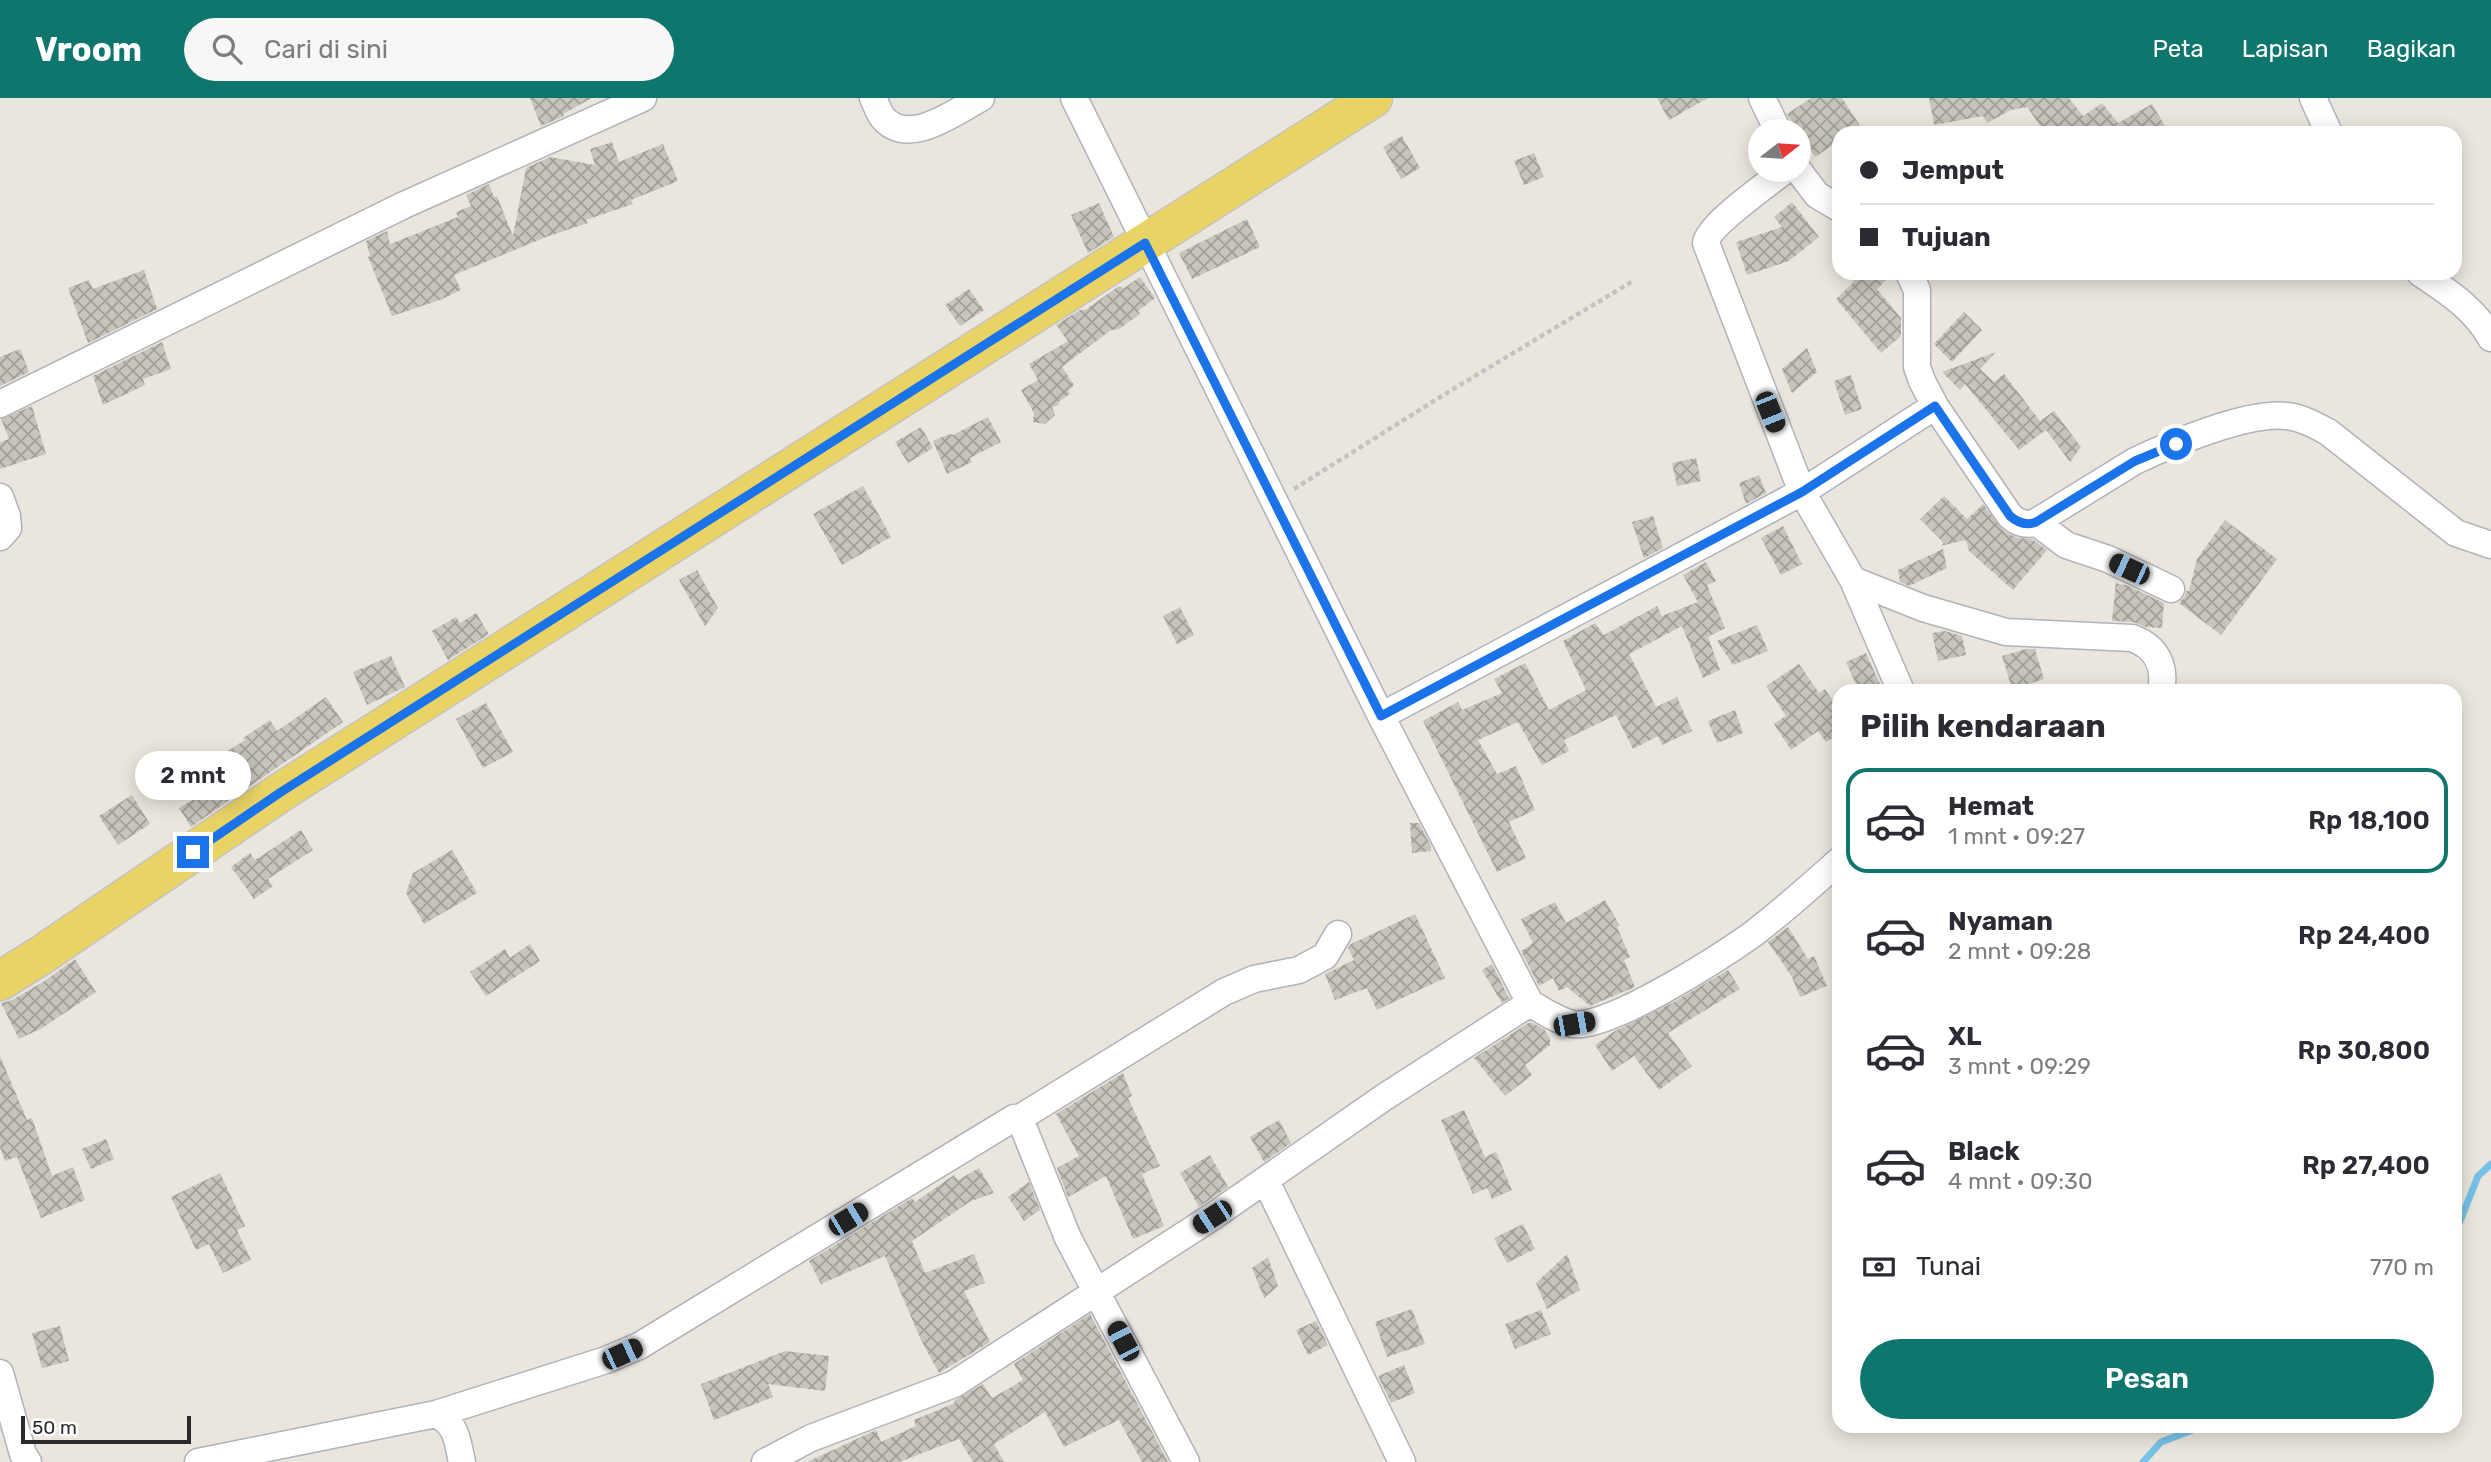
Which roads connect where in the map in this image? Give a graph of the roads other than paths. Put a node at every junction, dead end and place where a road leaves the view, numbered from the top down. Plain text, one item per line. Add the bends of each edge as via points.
1 (643, 98) edge
2 (873, 98) edge
3 (981, 98) edge
4 (1074, 98) edge
5 (1373, 98) edge
6 (1762, 98) edge
7 (2312, 98) edge
8 (1772, 119) edge
9 (2326, 126) edge
10 (1770, 182) edge
11 (1807, 182) edge
12 (1832, 204) edge
13 (1145, 243) junction
14 (1912, 280) edge
15 (2430, 280) edge
16 (2491, 338) edge
17 (0, 404) edge
18 (1935, 406) junction
19 (1802, 492) junction
20 (0, 498) edge
21 (2036, 522) junction
22 (0, 537) edge
23 (2491, 545) edge
24 (1853, 580) junction
25 (2171, 589) dead end
26 (1898, 684) edge
27 (2161, 684) edge
28 (1381, 716) junction
29 (1832, 867) edge
30 (1338, 934) dead end
31 (0, 981) edge
32 (1530, 1003) junction
33 (1018, 1119) junction
34 (1266, 1181) junction
35 (1098, 1292) junction
36 (0, 1373) edge
37 (436, 1414) junction
38 (28, 1462) edge
39 (198, 1462) edge
40 (462, 1462) edge
41 (765, 1462) edge
42 (1186, 1462) edge
43 (1402, 1462) edge

1 - 17 street via 404,205
2 - 3 street via 883,118 895,127 911,130
4 - 13 street
5 - 13 main road
6 - 8 street
7 - 9 street
10 - 19 street via 1722,220 1707,235 1706,243
11 - 12 street
13 - 28 street
13 - 31 main road via 281,792
14 - 18 street via 1917,290 1917,367
15 - 16 street via 2474,312
18 - 19 street
18 - 21 street via 2010,516 2025,524
19 - 24 street
19 - 28 street
20 - 22 street via 8,516 8,528
21 - 23 street via 2152,453 2246,420 2288,416 2328,432 2456,533
21 - 25 street via 2066,545
24 - 26 street
24 - 27 street via 1923,608 2006,632 2144,642 2162,666
28 - 32 street
29 - 32 street via 1753,934 1624,1011 1574,1024
30 - 33 street via 1325,956 1299,970 1254,979 1224,992
32 - 34 street
33 - 35 street via 1068,1238
33 - 37 street via 1011,1119 639,1346
34 - 35 street
34 - 43 street
35 - 41 street via 954,1384 811,1438
35 - 42 street
36 - 38 street
37 - 39 street
37 - 40 street via 453,1428

